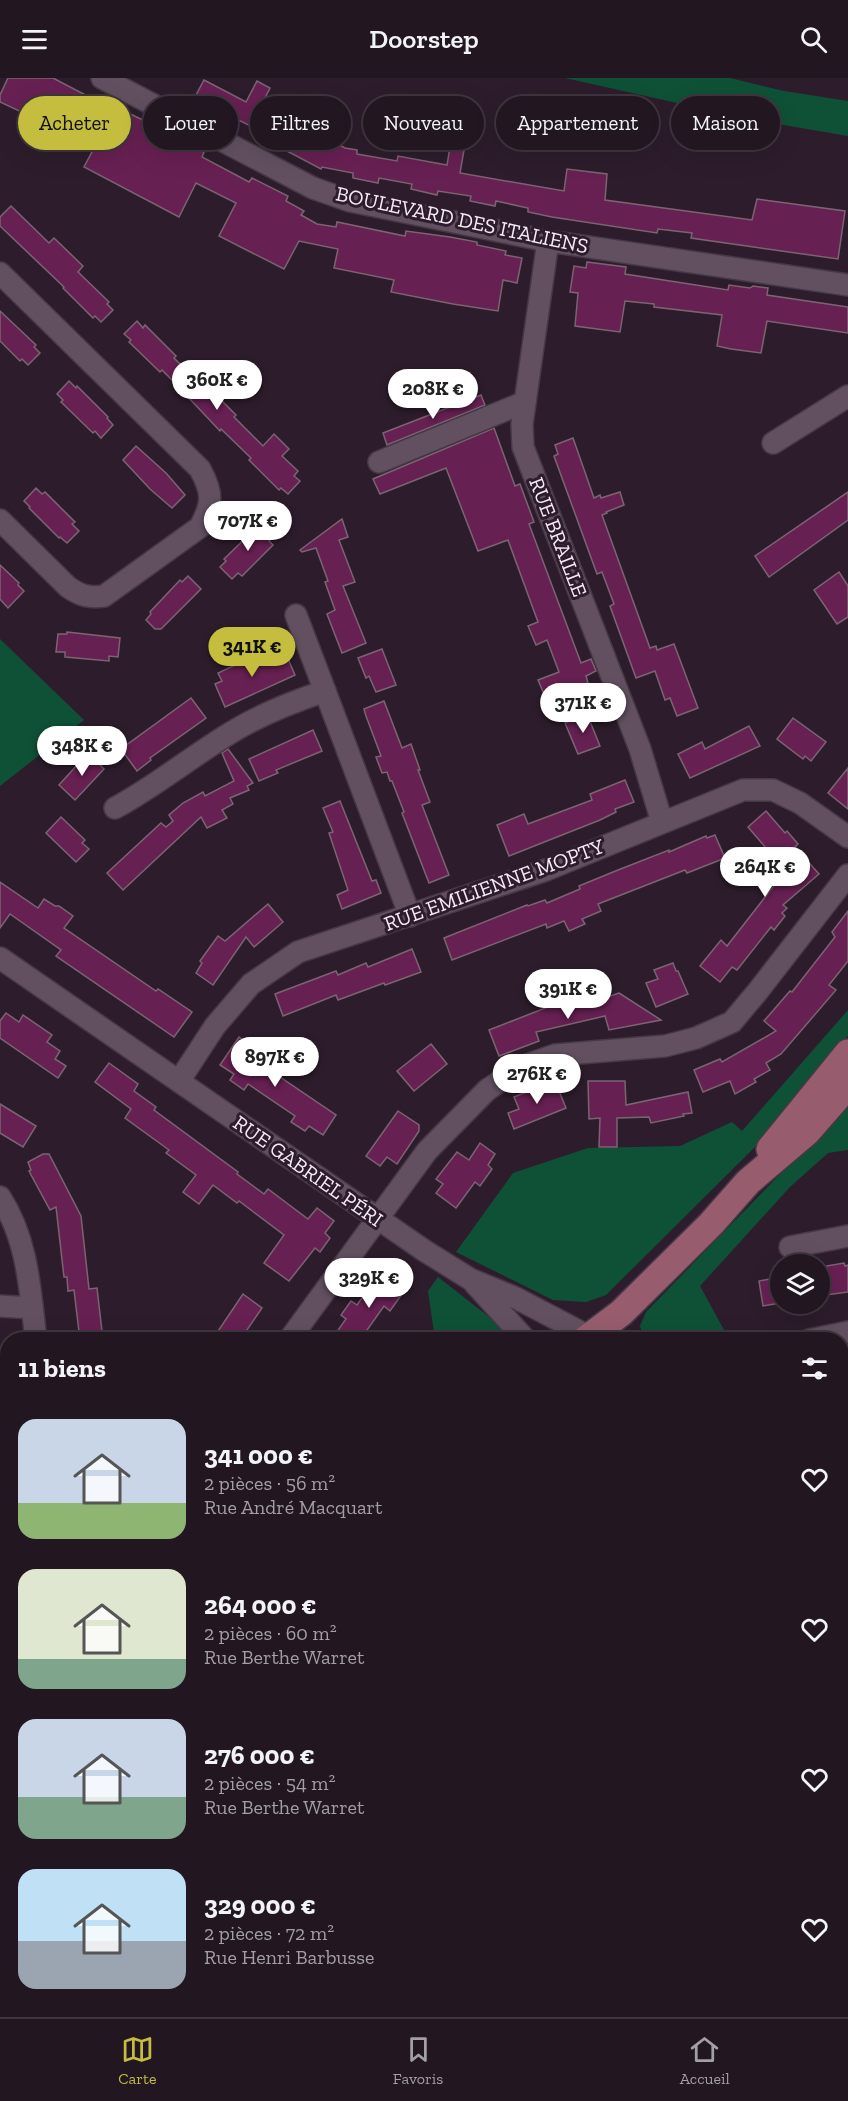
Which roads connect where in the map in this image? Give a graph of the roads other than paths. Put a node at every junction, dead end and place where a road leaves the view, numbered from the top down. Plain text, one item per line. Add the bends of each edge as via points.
1 (102, 78) edge
2 (548, 241) junction
3 (0, 273) edge
4 (848, 285) edge
5 (848, 396) edge
6 (525, 402) junction
7 (773, 443) dead end
8 (379, 462) dead end
9 (0, 520) edge
10 (296, 615) dead end
11 (325, 691) junction
12 (115, 808) dead end
13 (662, 822) junction
14 (848, 837) edge
15 (848, 875) edge
16 (410, 916) junction
17 (0, 958) edge
18 (848, 1053) edge
19 (179, 1081) junction
20 (848, 1085) edge
21 (748, 1182) junction
22 (0, 1197) edge
23 (378, 1220) junction
24 (848, 1236) edge
25 (790, 1247) dead end
26 (470, 1279) junction
27 (0, 1306) edge
28 (32, 1308) junction
29 (35, 1332) edge
30 (295, 1332) edge
31 (519, 1332) edge
32 (579, 1332) edge
33 (597, 1332) edge

1 - 2 street, BOULEVARD DES ITALIENS via 313,188 350,201
2 - 4 street, BOULEVARD DES ITALIENS
2 - 6 street, RUE BRAILLE
3 - 9 street via 200,469 211,499 200,527 105,596 92,598 68,587
5 - 7 street
6 - 8 street
6 - 13 street, RUE BRAILLE via 523,447 640,749
10 - 11 street
11 - 12 street via 275,708
11 - 16 street
13 - 14 street, RUE EMILIENNE MOPTY via 743,790 773,790 800,803
13 - 16 street, RUE EMILIENNE MOPTY via 546,870
15 - 23 street via 732,1022 665,1047 555,1055 521,1067 487,1090 435,1143
16 - 19 street, RUE EMILIENNE MOPTY via 298,952 251,984 215,1026
17 - 19 street, RUE GABRIEL PÉRI
18 - 21 main road via 774,1142
19 - 23 street, RUE GABRIEL PÉRI
20 - 21 main road via 807,1132
21 - 33 main road via 711,1224
22 - 28 street via 16,1227 28,1266
23 - 26 street, RUE GABRIEL PÉRI
23 - 30 street
24 - 25 street
26 - 31 street, RUE GABRIEL PÉRI
26 - 32 street, RUE GABRIEL PÉRI via 516,1298
27 - 28 street
28 - 29 street

